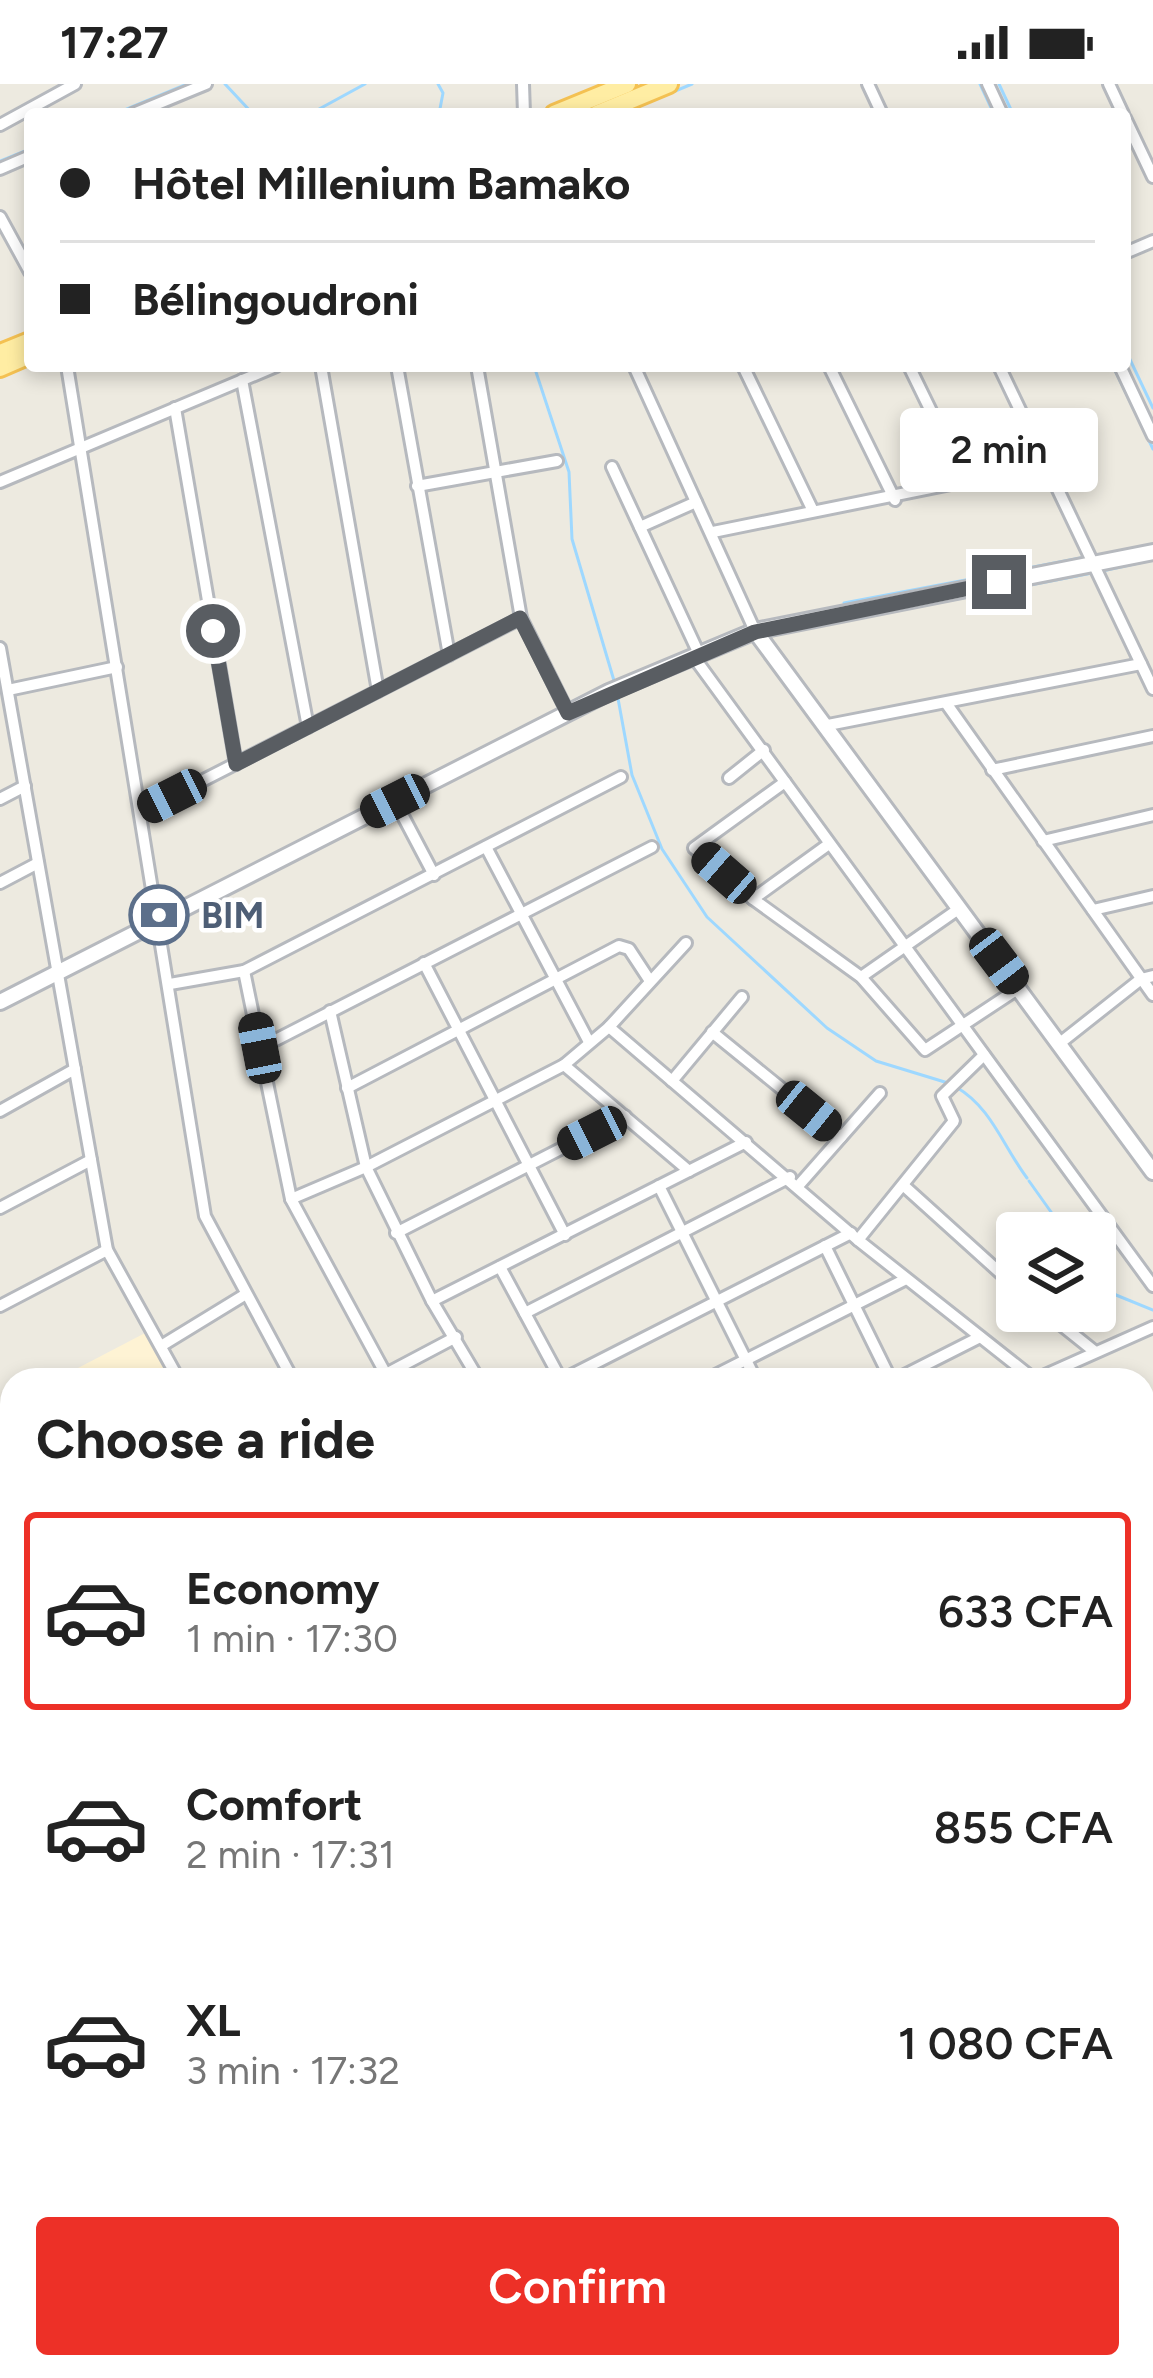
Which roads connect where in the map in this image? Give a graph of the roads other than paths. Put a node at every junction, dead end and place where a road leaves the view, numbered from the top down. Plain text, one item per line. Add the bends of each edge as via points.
1 (75, 84) edge
2 (206, 84) edge
3 (627, 84) edge
4 (669, 84) edge
5 (1129, 84) edge
6 (1111, 88) edge
7 (31, 108) edge
8 (148, 108) edge
9 (569, 108) edge
10 (611, 108) edge
11 (1131, 129) edge
12 (1149, 161) edge
13 (1153, 177) edge
14 (0, 218) edge
15 (3, 232) edge
16 (24, 247) edge
17 (68, 372) edge
18 (261, 372) edge
19 (322, 372) edge
20 (398, 372) edge
21 (478, 372) edge
22 (637, 372) edge
23 (746, 372) edge
24 (832, 372) edge
25 (912, 372) edge
26 (1002, 372) edge
27 (1123, 372) edge
28 (242, 380) junction
29 (175, 409) junction
30 (1153, 436) edge
31 (80, 448) junction
32 (557, 461) dead end
33 (1045, 465) junction
34 (613, 467) dead end
35 (495, 472) junction
36 (0, 482) edge
37 (966, 483) junction
38 (417, 486) junction
39 (895, 500) junction
40 (696, 502) junction
41 (813, 511) junction
42 (640, 527) junction
43 (713, 532) junction
44 (1153, 552) edge
45 (1090, 564) junction
46 (520, 618) junction
47 (755, 632) junction
48 (0, 651) edge
49 (449, 655) junction
50 (696, 655) junction
51 (1141, 664) junction
52 (117, 667) junction
53 (1153, 688) edge
54 (8, 690) junction
55 (378, 691) junction
56 (946, 703) junction
57 (568, 713) junction
58 (828, 725) junction
59 (308, 727) junction
60 (1153, 736) edge
61 (764, 750) junction
62 (236, 764) junction
63 (992, 770) junction
64 (621, 777) dead end
65 (729, 778) dead end
66 (785, 782) junction
67 (25, 786) junction
68 (0, 799) edge
69 (395, 801) junction
70 (141, 812) junction
71 (1153, 815) edge
72 (1043, 841) junction
73 (830, 844) junction
74 (487, 847) junction
75 (652, 847) dead end
76 (38, 863) junction
77 (434, 875) junction
78 (0, 883) edge
79 (1153, 896) edge
80 (753, 899) junction
81 (959, 908) junction
82 (1093, 910) junction
83 (519, 914) junction
84 (159, 921) junction
85 (686, 943) dead end
86 (904, 946) junction
87 (424, 963) junction
88 (244, 971) junction
89 (58, 972) junction
90 (861, 977) junction
91 (1147, 978) edge
92 (650, 981) junction
93 (555, 983) junction
94 (170, 984) junction
95 (1019, 988) junction
96 (1153, 995) edge
97 (742, 997) dead end
98 (0, 1002) edge
99 (330, 1011) junction
100 (963, 1024) junction
101 (609, 1028) junction
102 (459, 1031) junction
103 (712, 1032) junction
104 (589, 1042) junction
105 (1060, 1043) junction
106 (260, 1048) junction
107 (984, 1055) junction
108 (564, 1064) junction
109 (75, 1069) junction
110 (671, 1082) junction
111 (347, 1088) junction
112 (880, 1093) dead end
113 (495, 1100) junction
114 (0, 1111) edge
115 (625, 1116) junction
116 (841, 1137) junction
117 (746, 1142) junction
118 (92, 1160) junction
119 (529, 1166) junction
120 (366, 1167) junction
121 (689, 1172) junction
122 (1153, 1172) edge
123 (794, 1181) junction
124 (903, 1185) junction
125 (659, 1186) junction
126 (291, 1198) junction
127 (0, 1208) edge
128 (682, 1232) junction
129 (396, 1233) junction
130 (565, 1234) junction
131 (854, 1237) junction
132 (825, 1246) junction
133 (107, 1250) junction
134 (500, 1267) junction
135 (996, 1269) edge
136 (906, 1279) junction
137 (1153, 1286) edge
138 (246, 1294) junction
139 (432, 1300) junction
140 (717, 1301) junction
141 (854, 1305) junction
142 (0, 1306) edge
143 (525, 1313) junction
144 (1153, 1327) edge
145 (1070, 1332) edge
146 (456, 1337) junction
147 (980, 1337) junction
148 (161, 1346) junction
149 (1094, 1351) junction
150 (746, 1360) junction
151 (173, 1368) edge
152 (286, 1368) edge
153 (382, 1368) edge
154 (403, 1368) edge
155 (473, 1368) edge
156 (555, 1368) edge
157 (586, 1368) edge
158 (730, 1368) edge
159 (750, 1368) edge
160 (887, 1368) edge
161 (917, 1368) edge
162 (1020, 1368) edge
163 (1059, 1368) edge

1 - 7 street
2 - 8 street
3 - 9 main road
4 - 10 main road
5 - 6 street
11 - 12 street
12 - 13 street
14 - 15 street
15 - 16 street
17 - 31 street
18 - 28 street
19 - 55 street
20 - 38 street
21 - 35 street
22 - 40 street
23 - 41 street
24 - 39 street
25 - 37 street
26 - 33 street
27 - 30 street
28 - 29 street
28 - 59 street
29 - 31 street
29 - 62 street
31 - 36 street
31 - 52 street
32 - 35 street
33 - 37 street
33 - 45 street
34 - 42 street
35 - 38 street
35 - 46 street
37 - 39 street
38 - 49 street
39 - 41 street
40 - 42 street
40 - 43 street
41 - 43 street
42 - 50 street
43 - 47 street
44 - 45 street
45 - 47 street
45 - 51 street
46 - 49 street
46 - 57 street
47 - 50 street
47 - 58 street
48 - 54 street
49 - 55 street
50 - 57 street
50 - 61 street
51 - 53 street
51 - 56 street
52 - 54 street
52 - 70 street
54 - 67 street
55 - 59 street
56 - 58 street
56 - 63 street
57 - 69 street
58 - 81 street
59 - 62 street
60 - 63 street
61 - 65 street
61 - 66 street
62 - 70 street
63 - 72 street
64 - 74 street
66 - 73 street
66 - 80 street via 694,848
67 - 68 street
67 - 76 street
69 - 77 street
69 - 84 street
70 - 84 street
71 - 72 street
72 - 82 street
73 - 80 street
73 - 86 street
74 - 77 street
74 - 83 street
75 - 83 street
76 - 78 street
76 - 89 street
77 - 88 street
79 - 82 street
80 - 90 street
81 - 86 street
81 - 95 street
82 - 91 street
83 - 87 street
83 - 93 street
84 - 89 street
84 - 94 street
85 - 92 street
86 - 90 street
86 - 100 street
87 - 99 street
87 - 102 street
88 - 94 street
88 - 106 street
89 - 98 street
89 - 109 street
90 - 100 street via 925,1050
91 - 96 street
91 - 105 street
92 - 93 street via 619,946
92 - 101 street
93 - 102 street
93 - 104 street
94 - 138 street via 205,1216
95 - 100 street
95 - 105 street
97 - 103 street
99 - 106 street
99 - 111 street
100 - 107 street
101 - 104 street
101 - 110 street
102 - 111 street
102 - 113 street
103 - 110 street
103 - 116 street
104 - 108 street
105 - 122 street
106 - 126 street
107 - 124 street via 942,1096 954,1121
107 - 137 street
108 - 113 street
108 - 115 street
109 - 114 street
109 - 118 street
110 - 117 street
111 - 120 street
112 - 116 street
113 - 119 street
113 - 120 street
115 - 119 street
115 - 121 street
116 - 123 street
117 - 121 street
117 - 123 street
118 - 127 street
118 - 133 street
119 - 129 street
119 - 130 street
120 - 126 street
120 - 129 street
121 - 125 street
123 - 128 street
123 - 131 street
124 - 131 street
124 - 135 street
125 - 128 street
125 - 130 street
126 - 153 street
128 - 140 street
128 - 143 street
129 - 139 street
130 - 134 street
131 - 132 street
131 - 136 street
132 - 140 street
132 - 141 street
133 - 142 street
133 - 148 street
134 - 139 street
134 - 143 street
136 - 141 street
136 - 147 street
138 - 148 street
138 - 152 street
139 - 146 street
140 - 150 street
140 - 157 street
141 - 150 street
141 - 160 street
143 - 156 street
144 - 149 street
145 - 149 street
146 - 154 street
146 - 155 street
147 - 161 street
147 - 162 street
148 - 151 street
149 - 163 street
150 - 158 street
150 - 159 street

